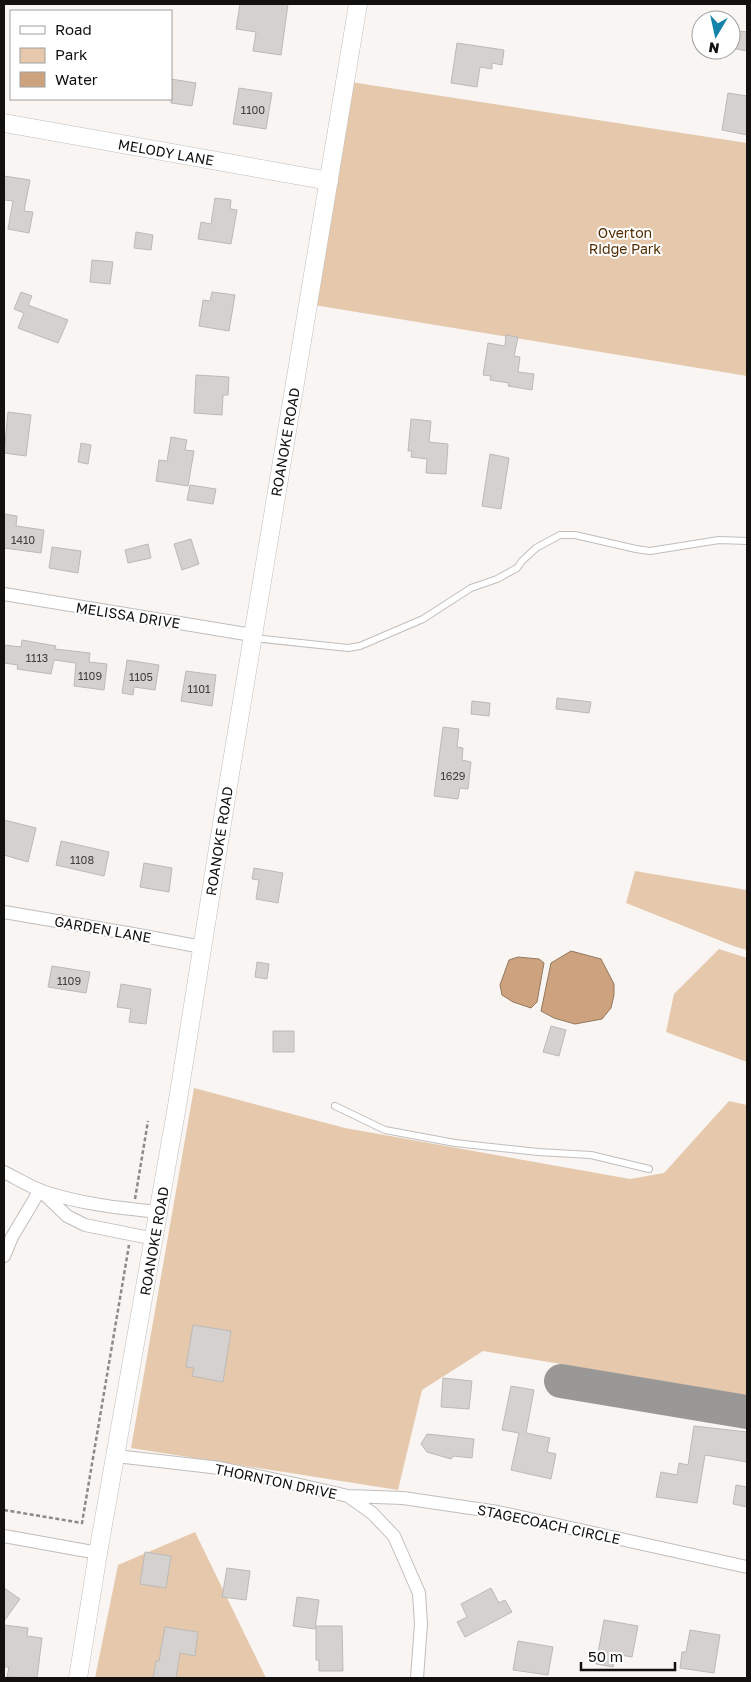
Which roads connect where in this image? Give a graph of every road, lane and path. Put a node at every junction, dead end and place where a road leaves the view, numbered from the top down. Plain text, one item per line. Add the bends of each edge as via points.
1 (358, 4) edge
2 (4, 123) edge
3 (329, 181) junction
4 (747, 541) edge
5 (4, 594) edge
6 (252, 636) junction
7 (4, 912) edge
8 (202, 947) junction
9 (335, 1106) dead end
10 (148, 1122) dead end
11 (649, 1169) dead end
12 (4, 1172) edge
13 (40, 1190) junction
14 (137, 1205) dead end
15 (159, 1212) junction
16 (130, 1239) dead end
17 (155, 1239) junction
18 (4, 1256) edge
19 (116, 1456) junction
20 (348, 1496) junction
21 (4, 1510) edge
22 (4, 1536) edge
23 (98, 1552) junction
24 (747, 1567) edge
25 (78, 1678) edge
26 (417, 1678) edge

1 - 3 street, ROANOKE ROAD
2 - 3 street, MELODY LANE
3 - 6 street, ROANOKE ROAD
4 - 6 lane via 719,540 650,551 560,535 536,548 517,568 471,588 423,619 360,646 348,648
5 - 6 street, MELISSA DRIVE
6 - 8 street, ROANOKE ROAD
7 - 8 street, GARDEN LANE
8 - 15 street, ROANOKE ROAD
9 - 11 lane via 394,1132 455,1144 591,1156
10 - 14 path via 135,1199
12 - 13 street
13 - 15 street via 73,1200
13 - 17 street via 67,1216 85,1226
13 - 18 street
15 - 17 street, ROANOKE ROAD
16 - 21 path via 82,1523
17 - 19 street, ROANOKE ROAD
19 - 20 street, THORNTON DRIVE via 220,1468
19 - 23 street, ROANOKE ROAD
20 - 24 street, STAGECOACH CIRCLE via 403,1498 498,1512
20 - 26 street, THORNTON DRIVE via 394,1536 419,1593 422,1624
22 - 23 street
23 - 25 street, ROANOKE ROAD

